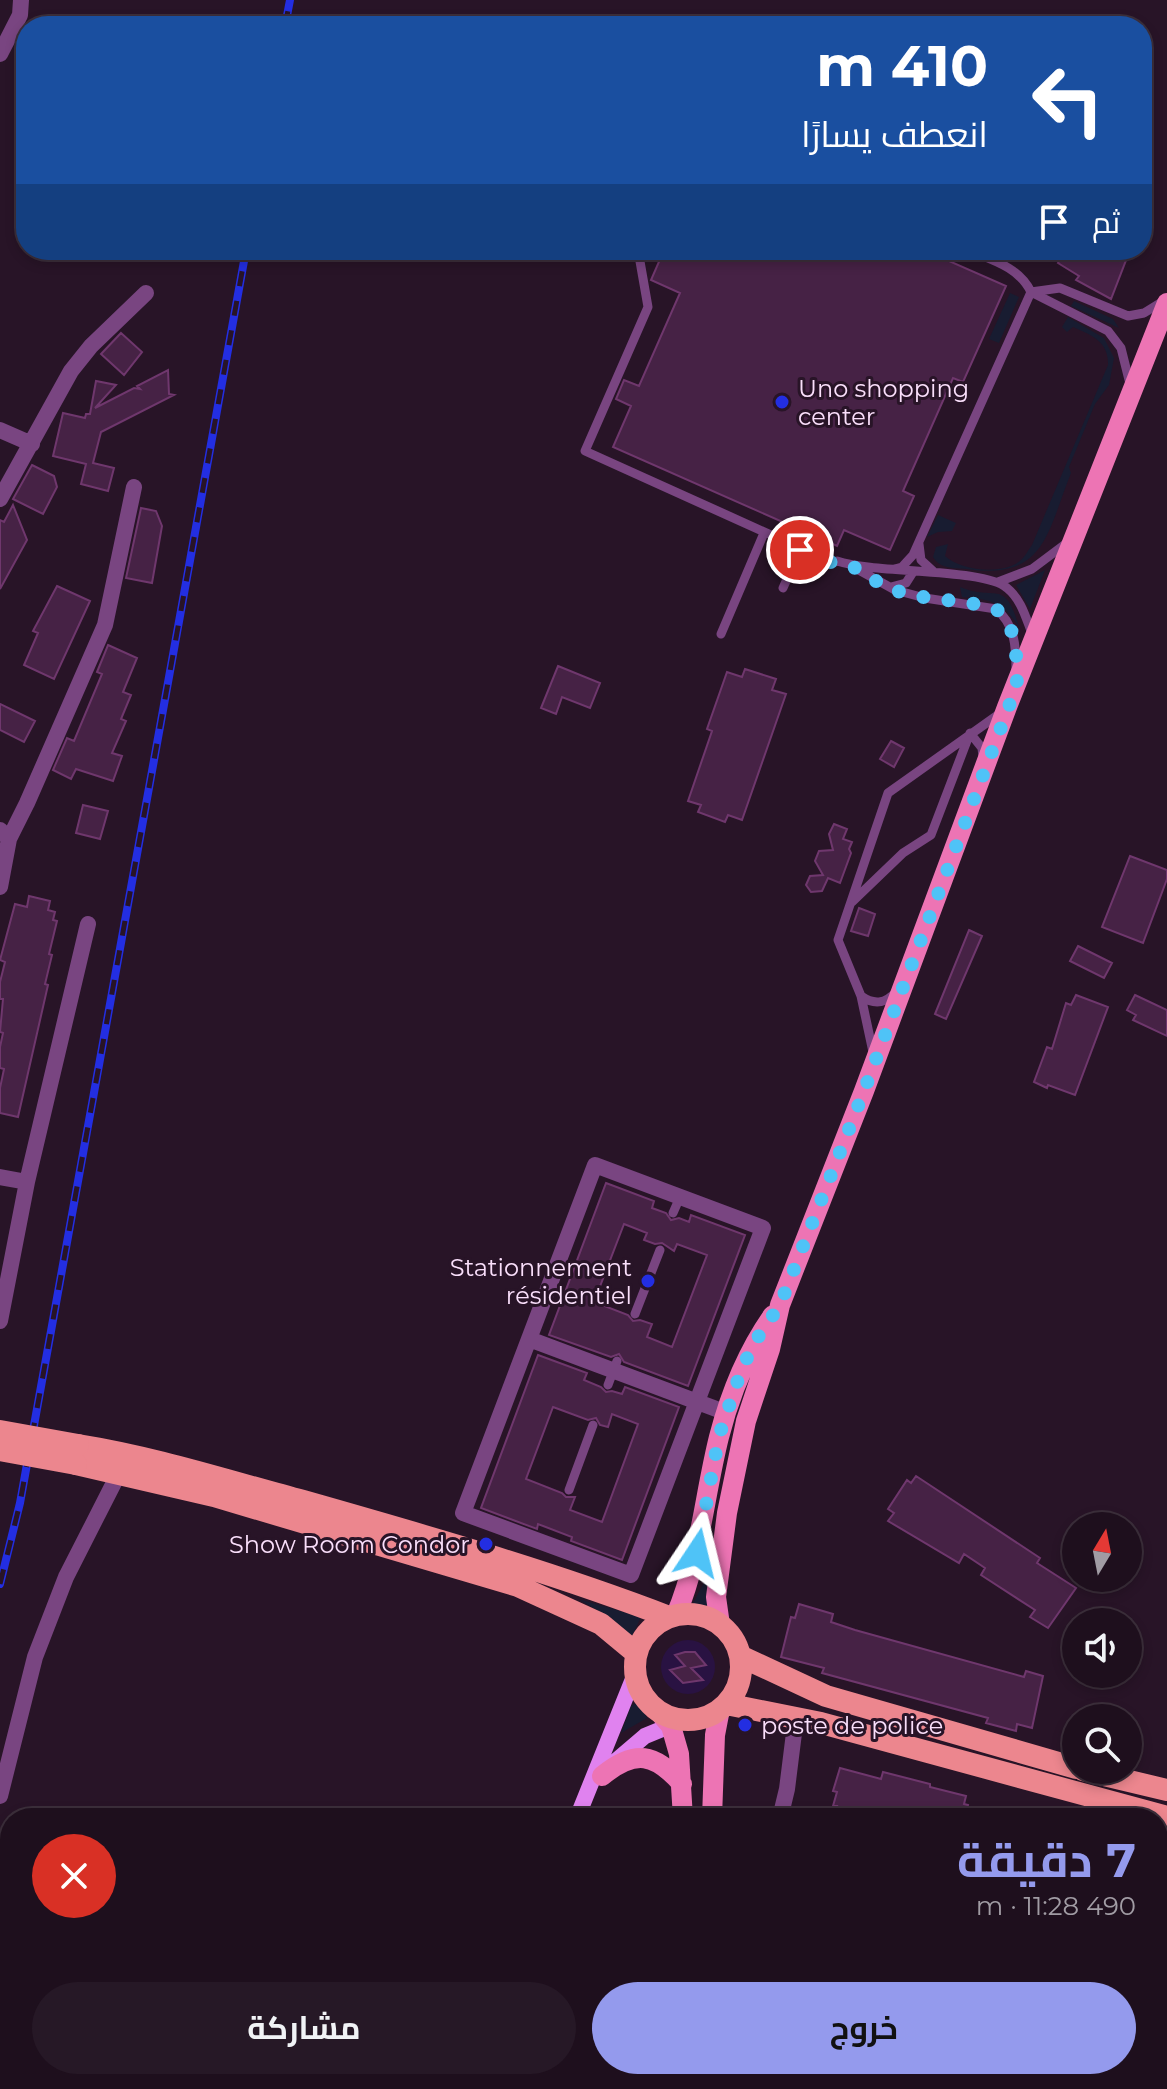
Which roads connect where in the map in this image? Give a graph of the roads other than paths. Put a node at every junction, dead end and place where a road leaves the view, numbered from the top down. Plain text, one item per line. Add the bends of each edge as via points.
1 (16, 23) edge
2 (0, 54) edge
3 (640, 260) edge
4 (990, 260) edge
5 (1031, 292) junction
6 (146, 293) dead end
7 (1167, 300) edge
8 (1131, 393) junction
9 (0, 430) edge
10 (32, 444) junction
11 (134, 487) dead end
12 (0, 499) edge
13 (764, 533) junction
14 (1076, 536) junction
15 (919, 540) junction
16 (800, 550) junction
17 (853, 567) junction
18 (887, 570) junction
19 (913, 572) junction
20 (936, 573) junction
21 (998, 582) junction
22 (783, 588) dead end
23 (888, 588) junction
24 (721, 634) dead end
25 (1035, 642) junction
26 (1017, 685) junction
27 (1007, 707) junction
28 (970, 733) junction
29 (983, 771) junction
30 (5, 834) edge
31 (0, 887) edge
32 (850, 904) junction
33 (88, 924) dead end
34 (904, 983) junction
35 (861, 996) junction
36 (875, 1061) junction
37 (0, 1177) edge
38 (27, 1182) junction
39 (680, 1197) junction
40 (673, 1213) dead end
41 (660, 1250) dead end
42 (780, 1305) junction
43 (635, 1314) dead end
44 (0, 1321) edge
45 (529, 1339) junction
46 (696, 1402) junction
47 (727, 1413) junction
48 (593, 1425) dead end
49 (0, 1431) edge
50 (0, 1450) edge
51 (128, 1453) junction
52 (77, 1454) junction
53 (119, 1474) junction
54 (569, 1490) dead end
55 (630, 1586) junction
56 (672, 1616) junction
57 (720, 1625) junction
58 (740, 1656) junction
59 (635, 1664) junction
60 (723, 1706) junction
61 (796, 1717) junction
62 (671, 1719) junction
63 (1062, 1764) edge
64 (602, 1776) junction
65 (682, 1784) junction
66 (1142, 1784) edge
67 (1167, 1790) edge
68 (0, 1796) edge
69 (581, 1808) edge
70 (582, 1808) edge
71 (683, 1808) edge
72 (712, 1808) edge
73 (782, 1808) edge
74 (1134, 1808) edge

1 - 2 street
3 - 13 lane via 648,307 585,451
4 - 5 lane via 1016,272
5 - 7 lane via 1060,288 1128,316
5 - 8 lane via 1108,331 1124,356
5 - 15 lane
6 - 10 street via 71,371
7 - 8 main road
8 - 14 main road
9 - 10 street
10 - 12 street
11 - 30 street via 105,625 27,803
13 - 16 lane
13 - 24 lane
14 - 21 lane via 1032,569
14 - 25 main road
15 - 18 lane via 909,562
15 - 20 lane via 921,560
16 - 17 lane
16 - 22 lane
17 - 18 lane
17 - 23 lane
18 - 19 lane
19 - 20 lane
19 - 23 lane via 906,583
20 - 21 lane
21 - 25 lane via 1019,602
23 - 26 lane via 1000,612 1014,635
25 - 26 main road
26 - 27 main road
27 - 28 lane
27 - 29 main road
28 - 29 lane via 982,748
28 - 32 lane via 931,835 903,853
28 - 32 lane via 888,793
29 - 34 main road
30 - 31 street
32 - 35 lane via 838,940
33 - 38 street
34 - 35 lane via 880,1002
34 - 36 main road
35 - 36 lane
36 - 42 main road
37 - 38 street
38 - 44 street
39 - 40 lane
39 - 45 street via 595,1165
39 - 46 street via 763,1228
41 - 43 lane
42 - 47 main road via 754,1343
42 - 57 main road via 746,1421 727,1513 716,1597
45 - 46 street
45 - 55 street via 463,1513 550,1538
46 - 47 street
46 - 55 street
47 - 56 main road via 694,1564
48 - 54 lane
49 - 52 highway, bridge
50 - 52 highway, bridge
51 - 52 highway
51 - 53 street
51 - 55 highway via 524,1565
52 - 53 highway
53 - 59 highway via 214,1496 518,1586 601,1624
53 - 68 street via 66,1577 35,1657
55 - 56 highway
56 - 57 highway via 707,1617
56 - 59 highway via 648,1632
57 - 58 highway
58 - 60 highway via 739,1681
58 - 63 highway via 826,1696
59 - 62 highway via 642,1695
59 - 69 main road
60 - 61 highway
60 - 62 highway via 710,1716
60 - 72 main road via 715,1735
61 - 73 street
61 - 74 highway
62 - 64 main road via 616,1759
62 - 65 main road
64 - 65 main road via 617,1764 641,1757 662,1764
64 - 70 main road
65 - 71 main road
66 - 67 highway

